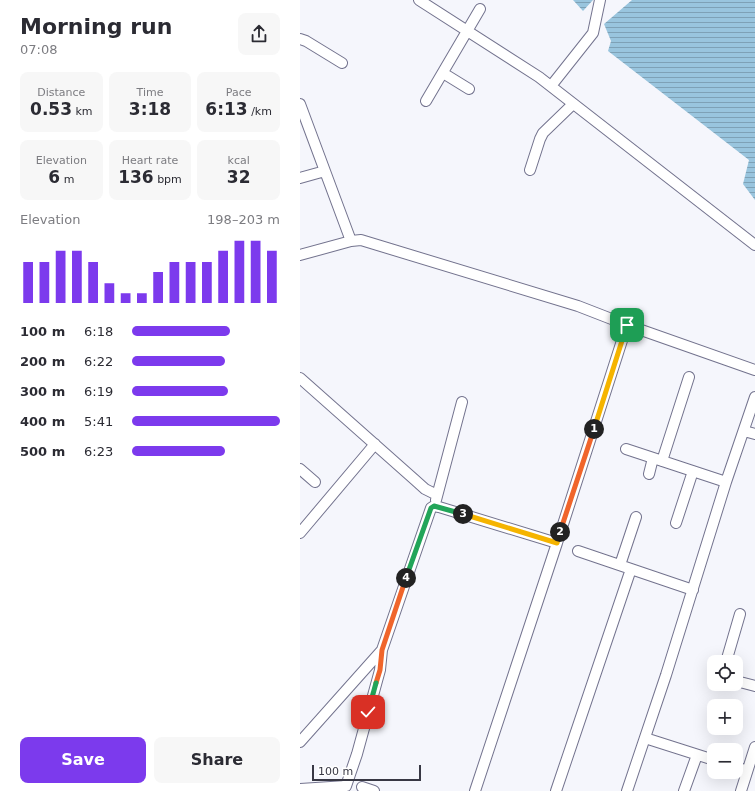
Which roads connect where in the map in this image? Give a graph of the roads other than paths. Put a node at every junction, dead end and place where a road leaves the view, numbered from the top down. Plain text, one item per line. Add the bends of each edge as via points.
1 (419, 0) edge
2 (600, 0) edge
3 (480, 9) dead end
4 (468, 32) junction
5 (300, 39) edge
6 (342, 63) dead end
7 (443, 73) junction
8 (551, 86) junction
9 (469, 89) dead end
10 (426, 101) dead end
11 (300, 104) edge
12 (573, 104) junction
13 (530, 170) dead end
14 (325, 171) junction
15 (300, 178) edge
16 (351, 240) junction
17 (755, 245) edge
18 (300, 255) edge
19 (627, 325) junction
20 (755, 370) edge
21 (689, 377) dead end
22 (300, 378) edge
23 (755, 397) edge
24 (462, 402) dead end
25 (744, 431) junction
26 (755, 434) edge
27 (375, 444) junction
28 (626, 449) dead end
29 (657, 459) junction
30 (300, 469) edge
31 (693, 471) junction
32 (649, 474) dead end
33 (315, 482) dead end
34 (726, 482) junction
35 (437, 495) junction
36 (434, 506) junction
37 (636, 517) dead end
38 (676, 523) dead end
39 (300, 533) edge
40 (557, 543) junction
41 (578, 551) dead end
42 (620, 565) junction
43 (631, 569) junction
44 (693, 590) junction
45 (740, 614) dead end
46 (382, 650) junction
47 (728, 655) edge
48 (743, 683) edge
49 (755, 686) edge
50 (645, 738) junction
51 (300, 742) edge
52 (755, 747) edge
53 (697, 754) junction
54 (707, 758) edge
55 (743, 770) edge
56 (747, 771) junction
57 (362, 787) dead end
58 (346, 788) edge
59 (300, 790) edge
60 (374, 791) edge
61 (475, 791) edge
62 (556, 791) edge
63 (627, 791) edge
64 (684, 791) edge
65 (740, 791) edge

1 - 4 lane
2 - 8 lane via 593,33
3 - 4 lane
4 - 7 lane
4 - 8 lane
5 - 6 lane
7 - 9 lane
7 - 10 lane
8 - 12 lane
11 - 14 lane
12 - 13 lane via 543,133
12 - 17 lane
14 - 15 lane
14 - 16 lane
16 - 18 lane
16 - 19 lane via 361,240 578,306
19 - 20 lane
19 - 40 lane
21 - 29 lane
22 - 27 lane
23 - 25 lane
24 - 35 lane
25 - 26 lane
25 - 34 lane
27 - 35 lane
27 - 39 lane
28 - 29 lane
29 - 31 lane
29 - 32 lane
30 - 33 lane
31 - 34 lane
31 - 38 lane
34 - 44 lane
35 - 36 lane
36 - 40 lane
36 - 46 lane via 430,510
37 - 42 lane
40 - 61 lane
41 - 42 lane
42 - 43 lane
43 - 44 lane
43 - 62 lane
44 - 50 lane
45 - 47 lane
46 - 51 lane
46 - 58 lane via 380,670
48 - 49 lane
50 - 53 lane
50 - 63 lane
52 - 56 lane
53 - 54 lane
53 - 64 lane
55 - 56 lane
56 - 65 lane
57 - 60 lane
58 - 59 lane

